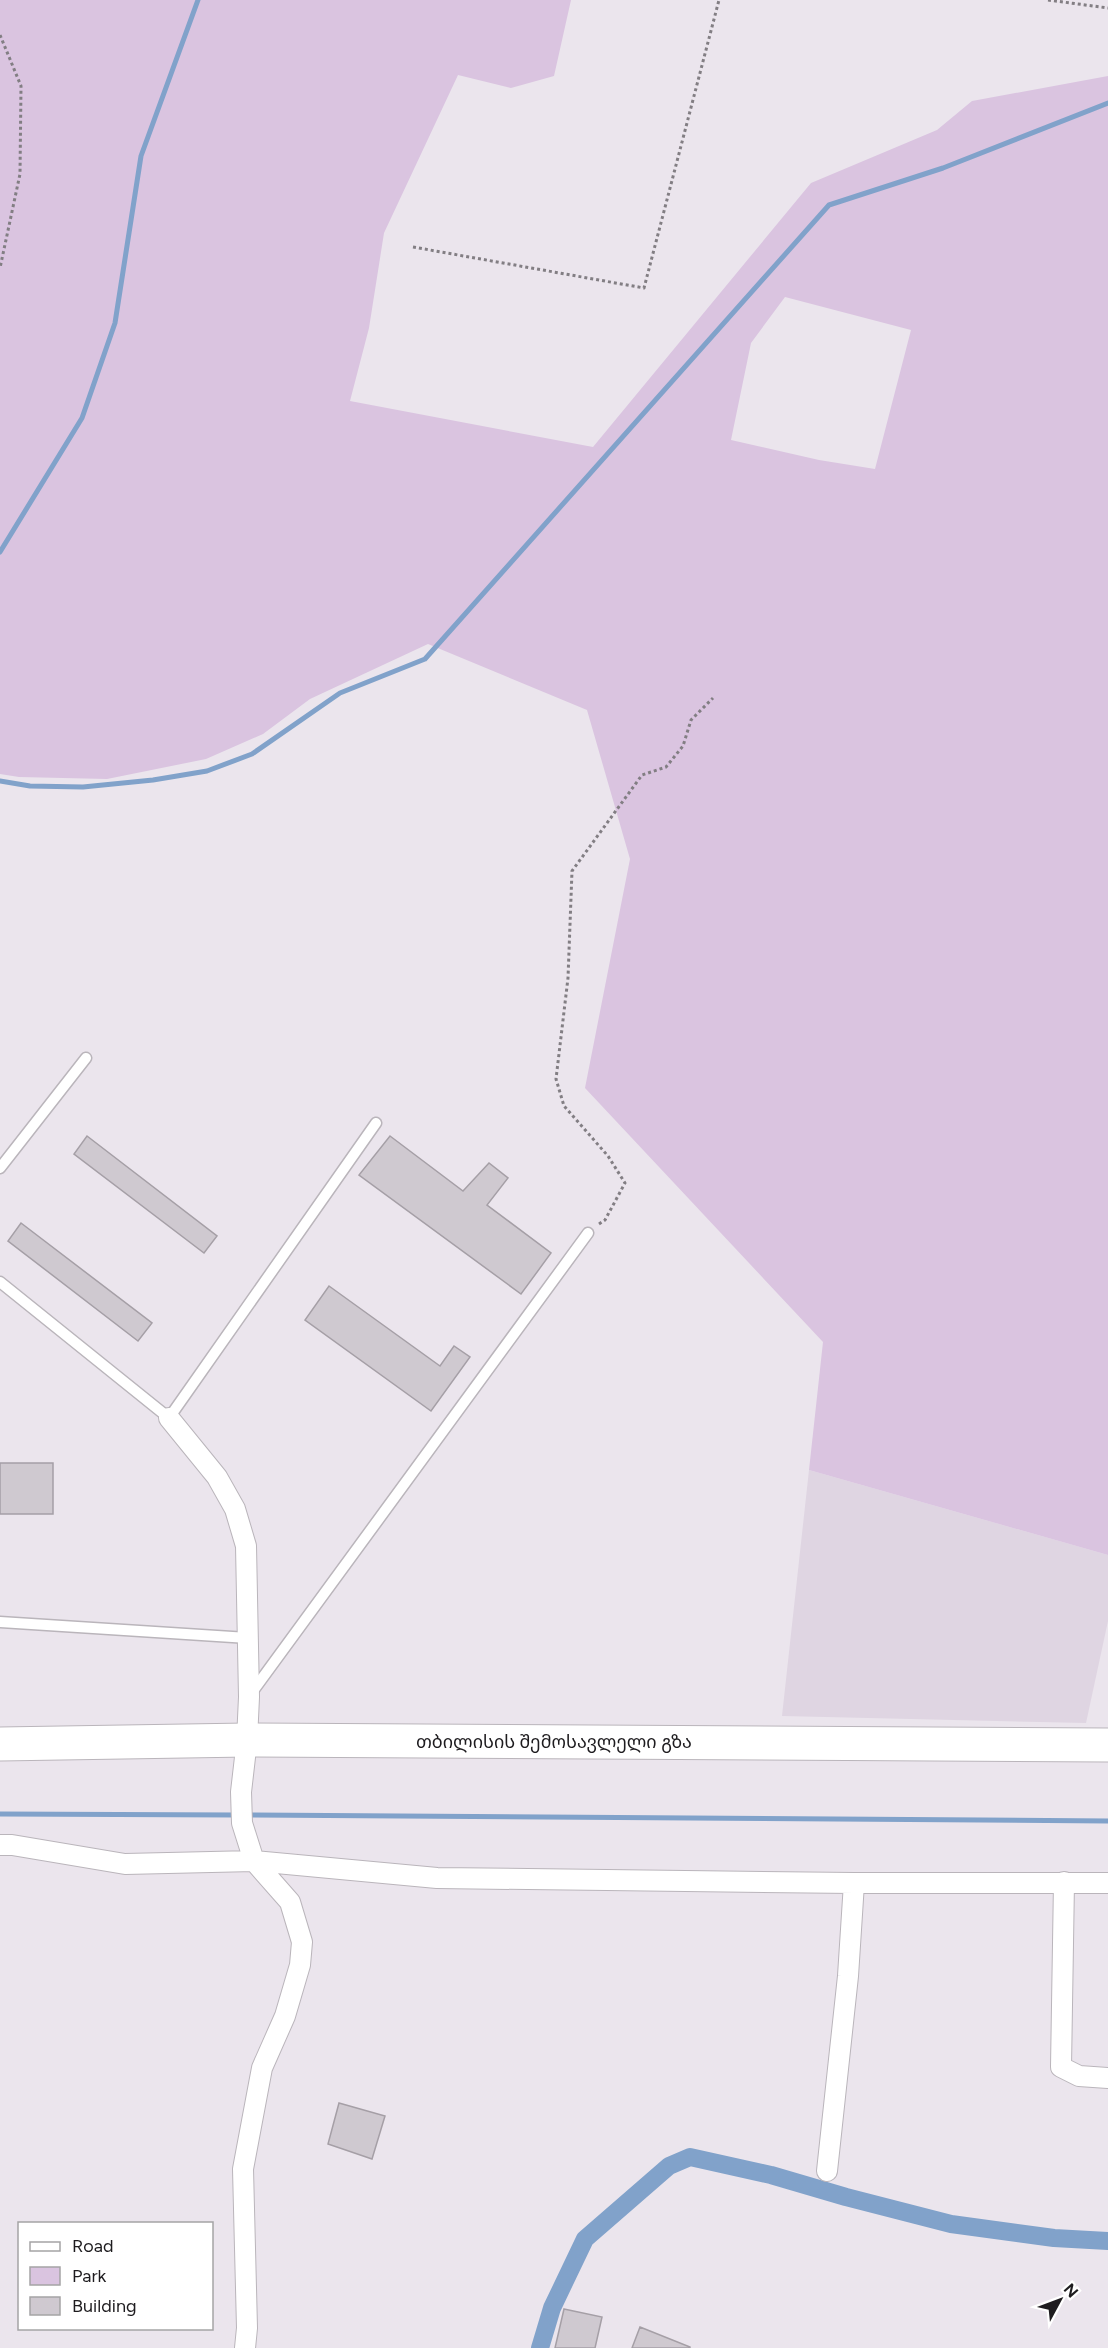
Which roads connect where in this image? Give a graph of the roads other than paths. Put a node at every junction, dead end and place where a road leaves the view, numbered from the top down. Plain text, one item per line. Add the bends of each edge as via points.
1 (86, 1058) dead end
2 (376, 1123) dead end
3 (0, 1168) edge
4 (588, 1233) road end
5 (0, 1282) edge
6 (170, 1418) junction
7 (0, 1622) edge
8 (248, 1638) junction
9 (249, 1697) junction
10 (247, 1740) junction
11 (0, 1744) edge
12 (1108, 1745) edge
13 (0, 1845) edge
14 (254, 1861) junction
15 (854, 1882) junction
16 (1064, 1882) junction
17 (1108, 1882) edge
18 (1108, 2078) edge
19 (827, 2171) dead end
20 (245, 2348) edge

1 - 3 lane
2 - 6 lane
4 - 9 lane
5 - 6 lane
6 - 8 street via 217,1477 235,1509 246,1546
7 - 8 lane
8 - 9 street
9 - 10 street
10 - 11 highway, თბილისის შემოსავლელი გზა
10 - 12 highway, თბილისის შემოსავლელი გზა
10 - 14 street via 242,1823
13 - 14 street via 124,1864
14 - 15 street via 437,1878
14 - 20 street via 290,1902 302,1942 300,1965 285,2016 262,2068 243,2169
15 - 16 street
15 - 19 street
16 - 17 street
16 - 18 street via 1061,2067 1079,2076

